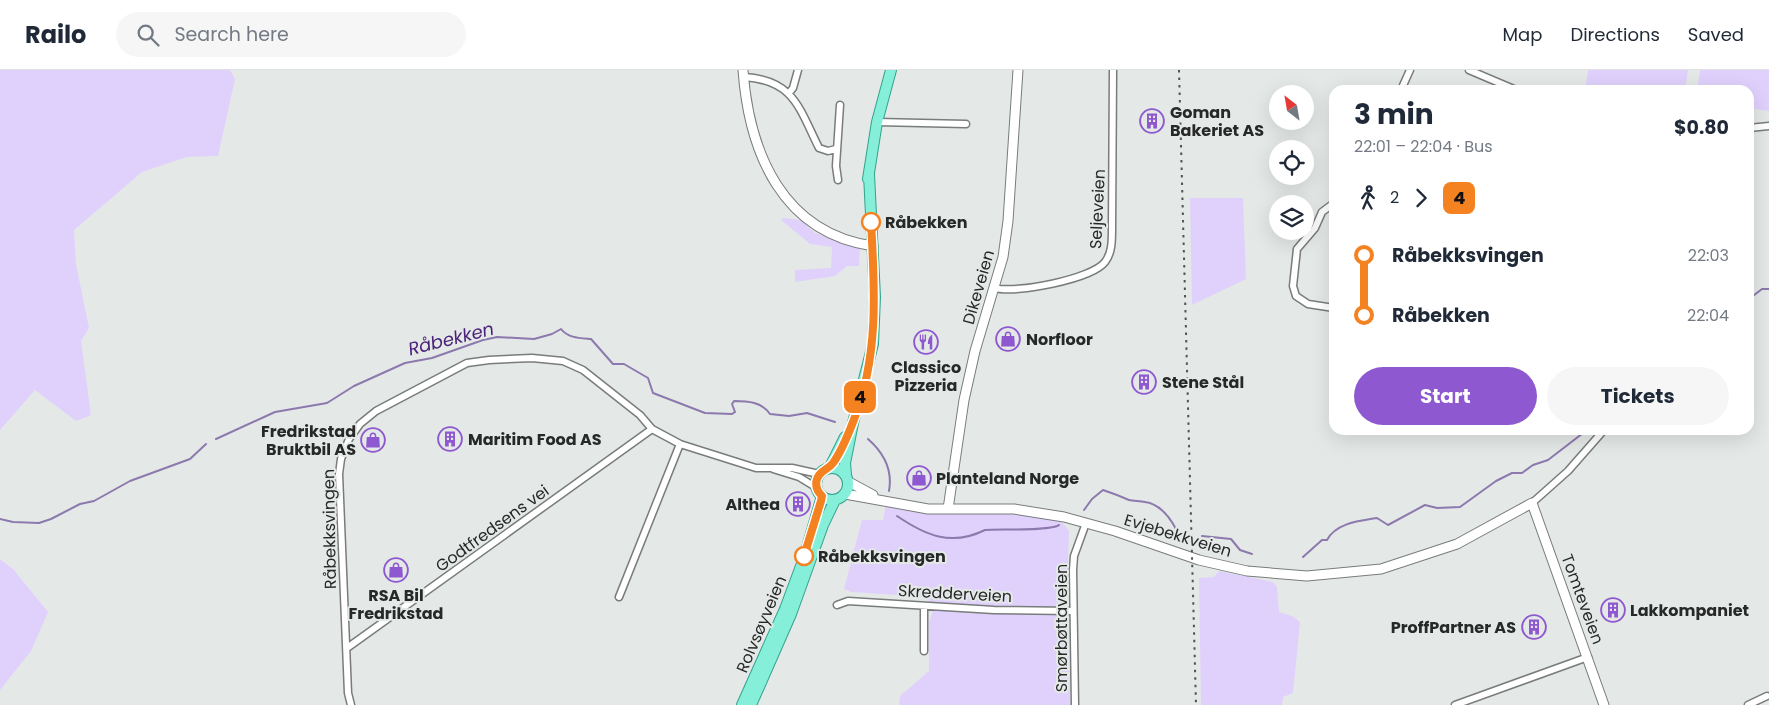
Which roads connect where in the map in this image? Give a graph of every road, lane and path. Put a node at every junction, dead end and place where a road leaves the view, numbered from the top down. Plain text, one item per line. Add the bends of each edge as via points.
1 (798, 70) edge
2 (891, 70) edge
3 (1018, 70) edge
4 (1113, 70) edge
5 (1410, 70) edge
6 (1469, 70) edge
7 (743, 74) edge
8 (1404, 85) edge
9 (1504, 85) edge
10 (789, 93) junction
11 (840, 106) dead end
12 (877, 122) junction
13 (966, 124) dead end
14 (1769, 126) edge
15 (1754, 128) edge
16 (836, 150) junction
17 (838, 180) dead end
18 (1329, 207) edge
19 (870, 241) junction
20 (995, 288) junction
21 (1329, 307) edge
22 (853, 423) junction
23 (652, 429) junction
24 (1600, 435) edge
25 (680, 444) junction
26 (830, 467) junction
27 (772, 469) junction
28 (819, 474) junction
29 (848, 478) junction
30 (819, 492) junction
31 (845, 494) junction
32 (879, 499) junction
33 (835, 500) junction
34 (1532, 503) junction
35 (948, 509) junction
36 (1086, 523) junction
37 (619, 598) dead end
38 (837, 605) dead end
39 (924, 606) junction
40 (1072, 611) junction
41 (347, 648) junction
42 (924, 652) dead end
43 (1588, 657) junction
44 (1767, 696) dead end
45 (351, 705) edge
46 (742, 705) edge
47 (752, 705) edge
48 (1075, 705) edge
49 (1455, 705) edge
50 (1604, 705) edge
51 (1748, 705) edge

1 - 10 street
2 - 12 main road
3 - 20 street, Dikeveien via 1008,221
4 - 20 street, Seljeveien via 1109,255 1093,271 1060,281 1018,290
5 - 8 street
6 - 9 street
7 - 10 street via 776,83
7 - 19 street via 758,143 780,190 807,221 831,235
10 - 16 street via 819,148
11 - 16 street
12 - 13 street
12 - 19 main road via 870,174
14 - 15 street
16 - 17 street
18 - 21 street via 1297,249 1293,286 1296,296 1308,304
19 - 22 main road via 874,319 871,348
20 - 35 street, Dikeveien via 964,400
22 - 26 main road
22 - 29 main road via 845,463
23 - 25 street, Råbekksvingen
23 - 41 street, Godtfredsens vei
23 - 41 street, Råbekksvingen via 633,409 583,370 563,361 532,358 467,363 376,411 349,439 341,459
24 - 34 street, Evjebekkveien via 1568,471
25 - 27 street, Råbekksvingen via 744,465
25 - 37 street
26 - 28 main road
26 - 29 main road via 836,467
27 - 28 street, Råbekksvingen via 792,468
27 - 30 street, Råbekksvingen via 799,477
28 - 30 main road
29 - 31 main road
29 - 32 street, Evjebekkveien
30 - 33 main road
30 - 46 main road, Rolvsøyveien via 804,558 785,610
31 - 32 street, Evjebekkveien
31 - 33 main road
32 - 35 street, Evjebekkveien via 928,509
33 - 47 main road, Rolvsøyveien
34 - 36 street, Evjebekkveien via 1457,544 1391,566 1307,576 1247,571 1199,560
34 - 43 street, Tomteveien
35 - 36 street, Evjebekkveien via 1014,509
36 - 40 street, Smørbøttaveien via 1074,556
38 - 39 street, Skredderveien via 848,601
39 - 40 street, Skredderveien
39 - 42 street
40 - 48 street, Smørbøttaveien
41 - 45 street, Råbekksvingen
43 - 49 street
43 - 50 street, Tomteveien
44 - 51 street

